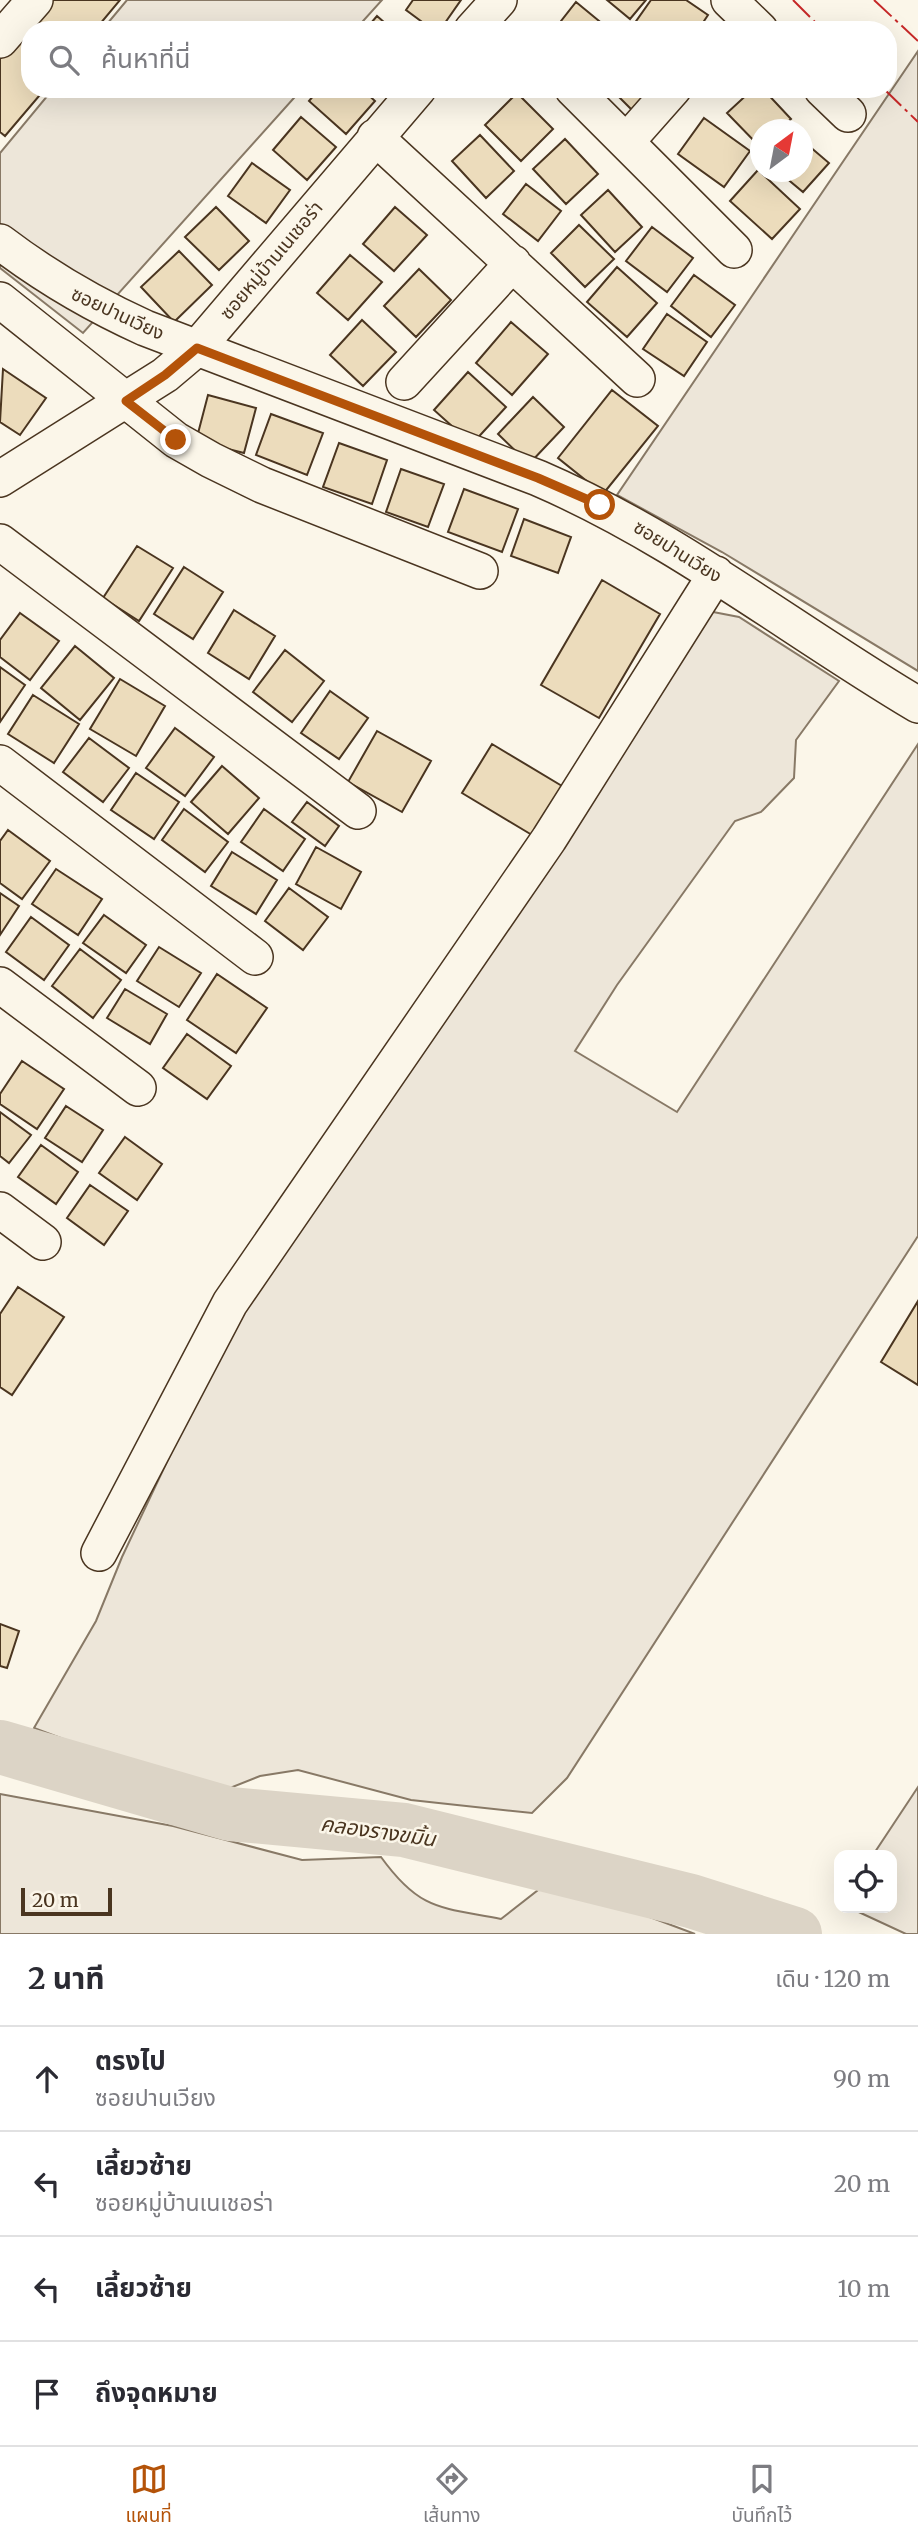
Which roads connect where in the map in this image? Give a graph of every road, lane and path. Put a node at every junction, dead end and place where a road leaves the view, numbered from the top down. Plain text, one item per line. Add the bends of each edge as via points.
1 (35, 0) edge
2 (0, 40) edge
3 (410, 98) edge
4 (582, 98) edge
5 (665, 98) edge
6 (831, 98) edge
7 (848, 114) dead end
8 (375, 137) junction
9 (627, 141) junction
10 (0, 242) edge
11 (734, 250) dead end
12 (513, 263) junction
13 (0, 300) edge
14 (197, 348) junction
15 (637, 379) dead end
16 (404, 382) dead end
17 (126, 401) junction
18 (0, 480) edge
19 (0, 542) edge
20 (480, 571) dead end
21 (716, 574) junction
22 (918, 705) edge
23 (0, 763) edge
24 (358, 811) dead end
25 (255, 957) dead end
26 (0, 985) edge
27 (138, 1088) dead end
28 (0, 1210) edge
29 (43, 1242) dead end
30 (99, 1553) dead end

1 - 2 street
3 - 8 street, ซอยหมู่บ้านเนเชอร่า
4 - 9 street
5 - 9 street
6 - 7 street
8 - 12 street
8 - 14 street, ซอยหมู่บ้านเนเชอร่า
9 - 11 street
10 - 14 street, ซอยปานเวียง via 95,306
12 - 15 street
12 - 16 street
13 - 17 street
14 - 17 street, ซอยหมู่บ้านเนเชอร่า
14 - 21 street, ซอยปานเวียง via 587,499
17 - 18 street, ซอยหมู่บ้านเนเชอร่า
17 - 20 street via 176,440 262,485
19 - 24 street
21 - 22 street, ซอยปานเวียง
21 - 30 street via 549,839 230,1303
23 - 25 street
26 - 27 street
28 - 29 street

